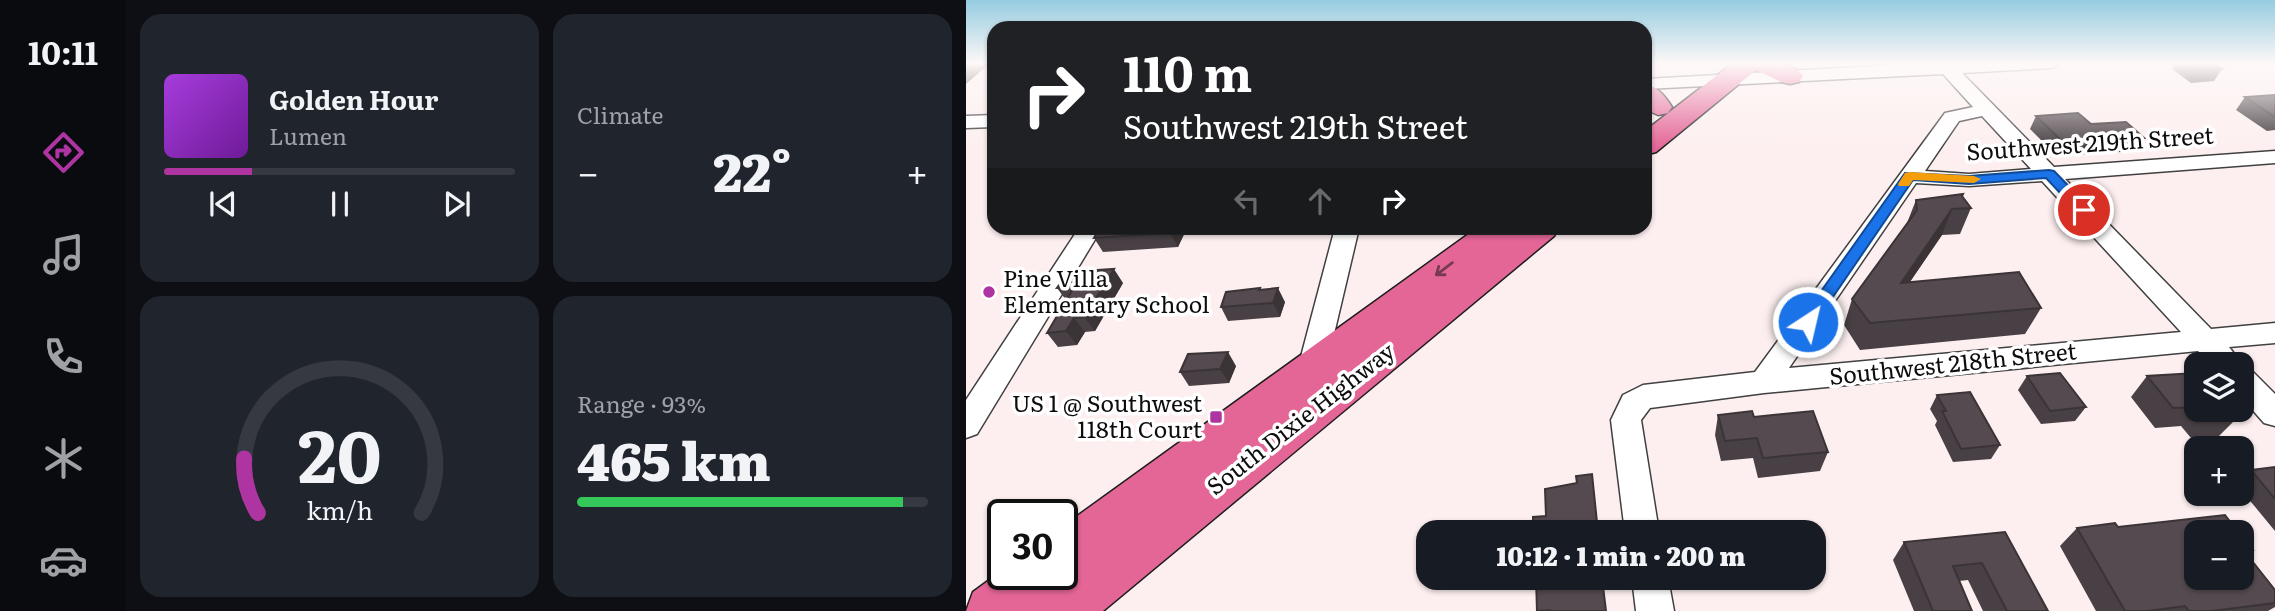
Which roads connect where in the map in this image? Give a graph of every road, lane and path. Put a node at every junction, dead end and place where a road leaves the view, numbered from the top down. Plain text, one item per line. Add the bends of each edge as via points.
1 (1669, 92) edge
2 (1695, 92) edge
3 (1704, 92) edge
4 (1970, 92) edge
5 (1652, 98) edge
6 (1988, 109) junction
7 (987, 121) edge
8 (966, 122) edge
9 (1652, 128) edge
10 (1652, 140) edge
11 (2275, 157) edge
12 (2049, 173) junction
13 (1909, 176) junction
14 (1086, 235) edge
15 (1345, 235) edge
16 (1490, 235) edge
17 (1533, 235) edge
18 (2275, 333) edge
19 (2204, 339) junction
20 (2216, 352) edge
21 (1369, 365) junction
22 (1312, 368) junction
23 (1764, 382) junction
24 (2254, 392) edge
25 (1634, 403) joint
26 (2275, 414) edge
27 (966, 425) edge
28 (1640, 520) edge
29 (1078, 546) edge
30 (1020, 590) edge
31 (1652, 590) edge
32 (992, 611) edge
33 (1044, 611) edge
34 (1059, 611) edge
35 (1655, 611) edge

1 - 5 highway
2 - 9 highway
3 - 10 highway
4 - 6 street
6 - 12 street
6 - 13 street via 1952,117
7 - 8 street
11 - 12 street, Southwest 219th Street
12 - 13 street, Southwest 219th Street via 1969,180
12 - 19 street
13 - 23 street
14 - 27 street
15 - 22 street
16 -> 22 highway, South Dixie Highway
17 - 21 highway, South Dixie Highway
18 - 19 street, Southwest 218th Street
19 - 20 street
19 - 23 street, Southwest 218th Street
21 - 22 highway via 1336,372
21 - 34 highway, South Dixie Highway
22 - 29 highway, South Dixie Highway
22 - 33 highway via 1315,378 1303,399 1072,575
23 - 25 street, Southwest 218th Street via 1654,394
24 - 26 street
25 - 28 street via 1626,428
30 - 32 highway
31 - 35 street

